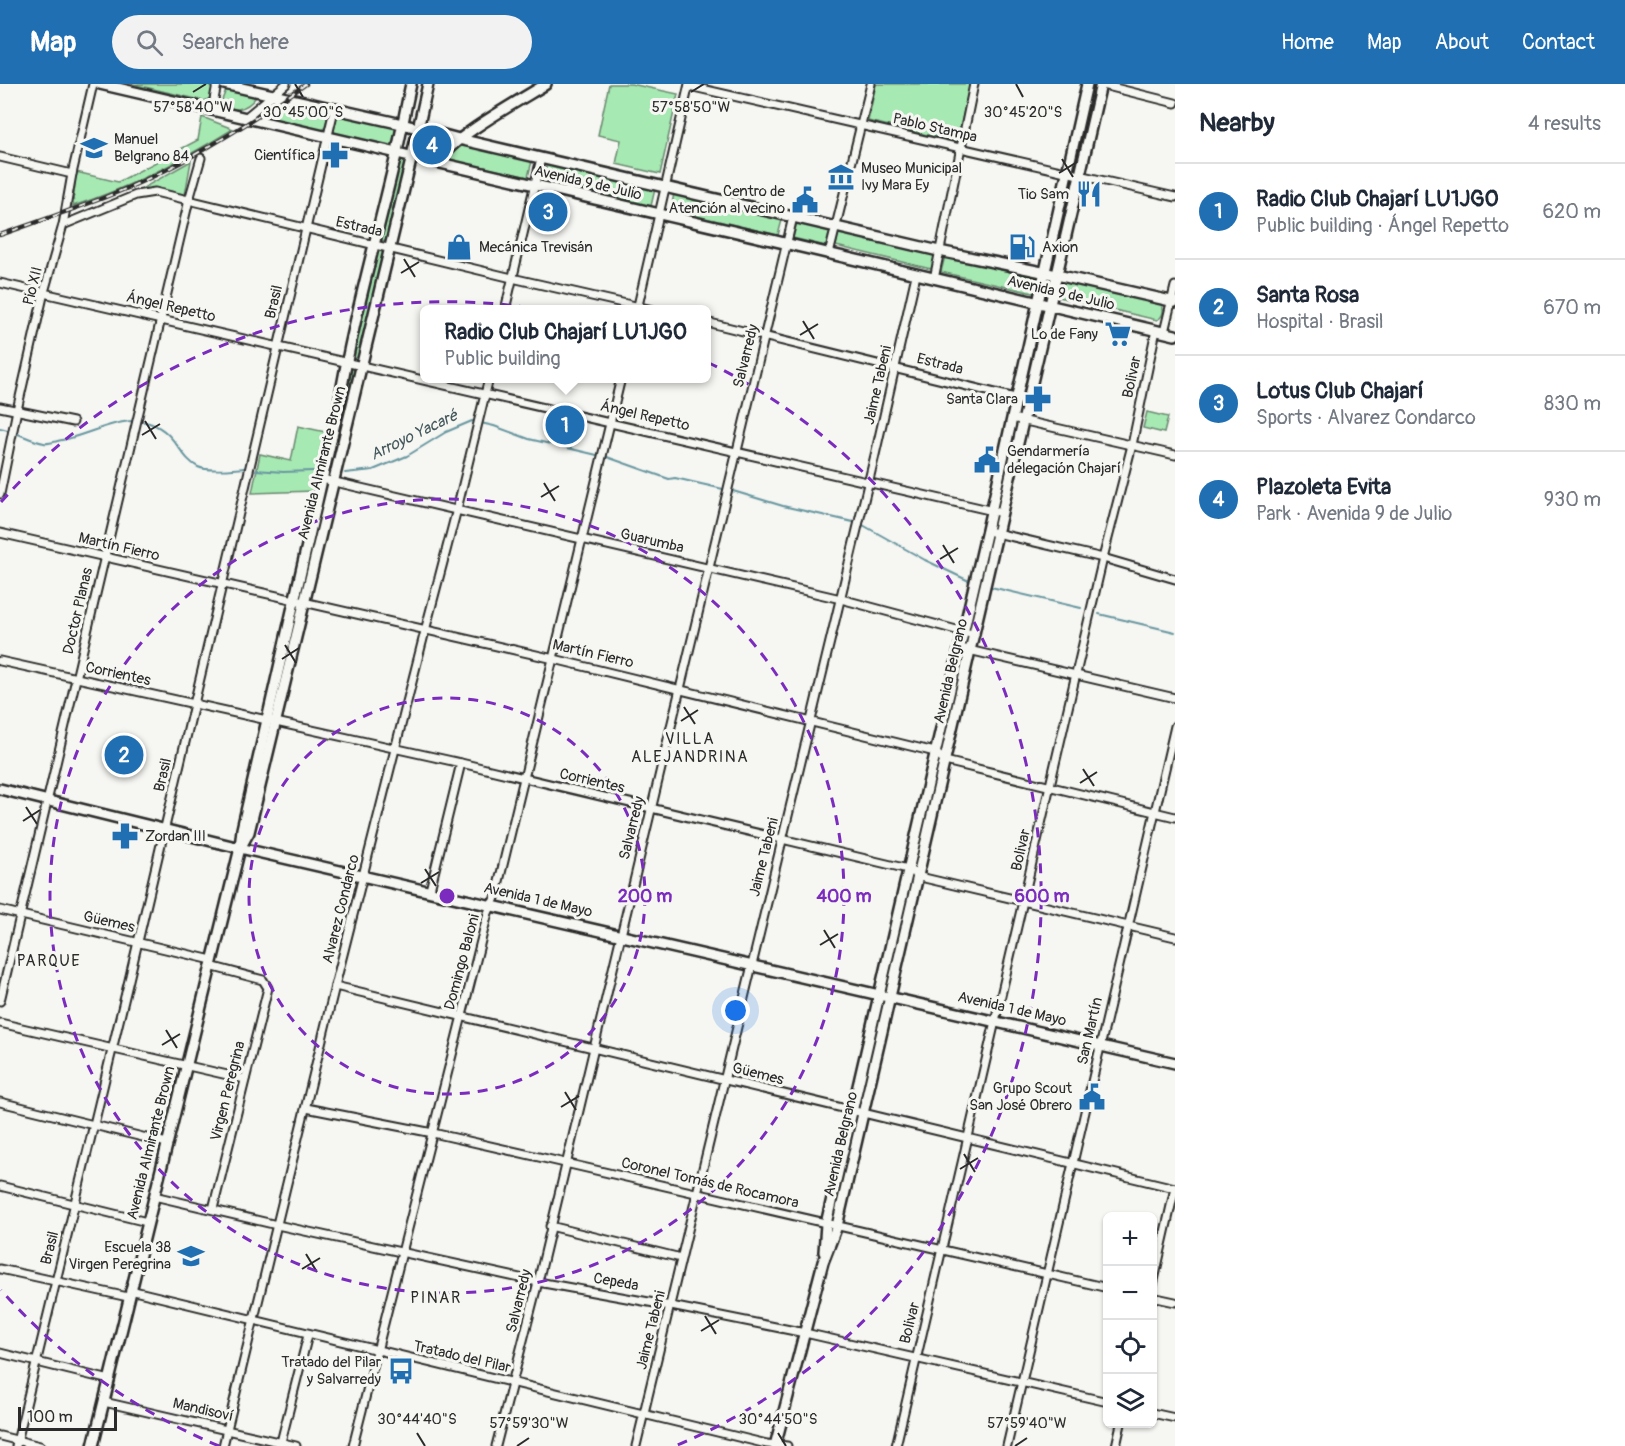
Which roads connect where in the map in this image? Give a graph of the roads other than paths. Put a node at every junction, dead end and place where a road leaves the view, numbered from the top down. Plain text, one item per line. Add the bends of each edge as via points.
1 (93, 84) edge
2 (100, 84) edge
3 (217, 84) edge
4 (224, 84) edge
5 (286, 84) edge
6 (411, 84) edge
7 (428, 84) edge
8 (546, 84) edge
9 (871, 84) edge
10 (974, 84) edge
11 (1087, 84) edge
12 (1100, 84) edge
13 (689, 85) edge
14 (273, 96) junction
15 (1175, 103) edge
16 (212, 110) junction
17 (334, 110) junction
18 (245, 118) junction
19 (402, 123) junction
20 (861, 125) junction
21 (418, 128) junction
22 (327, 137) junction
23 (459, 139) junction
24 (961, 148) junction
25 (397, 152) junction
26 (412, 156) junction
27 (0, 158) edge
28 (201, 158) dead end
29 (541, 158) junction
30 (437, 162) junction
31 (1068, 172) junction
32 (72, 174) junction
33 (1080, 175) junction
34 (534, 186) junction
35 (666, 187) junction
36 (1175, 197) edge
37 (189, 200) junction
38 (660, 215) junction
39 (793, 217) junction
40 (63, 225) junction
41 (837, 227) junction
42 (305, 228) junction
43 (373, 244) junction
44 (787, 244) junction
45 (389, 248) junction
46 (939, 251) junction
47 (829, 254) junction
48 (1045, 272) junction
49 (916, 275) junction
50 (1057, 275) junction
51 (512, 278) junction
52 (934, 279) junction
53 (0, 283) edge
54 (1175, 286) edge
55 (45, 292) junction
56 (1173, 302) edge
57 (1044, 304) junction
58 (506, 305) edge
59 (625, 305) edge
60 (639, 305) edge
61 (161, 319) junction
62 (711, 323) edge
63 (1160, 331) junction
64 (1175, 334) edge
65 (765, 336) junction
66 (278, 346) junction
67 (345, 363) junction
68 (362, 367) junction
69 (896, 367) junction
70 (420, 379) edge
71 (438, 383) edge
72 (488, 383) edge
73 (620, 383) edge
74 (485, 393) junction
75 (1017, 397) junction
76 (1028, 400) junction
77 (0, 406) edge
78 (17, 410) junction
79 (1012, 418) junction
80 (1023, 420) junction
81 (73, 422) dead end
82 (610, 422) junction
83 (1132, 445) junction
84 (737, 451) junction
85 (1175, 455) edge
86 (322, 479) junction
87 (333, 481) junction
88 (869, 482) junction
89 (0, 494) edge
90 (458, 509) junction
91 (991, 510) junction
92 (1002, 513) junction
93 (987, 530) junction
94 (0, 533) edge
95 (999, 533) junction
96 (582, 538) junction
97 (105, 557) junction
98 (1103, 558) junction
99 (709, 568) junction
100 (1175, 579) edge
101 (221, 584) junction
102 (841, 599) junction
103 (299, 602) junction
104 (425, 631) junction
105 (963, 633) junction
106 (975, 635) junction
107 (960, 648) junction
108 (972, 650) junction
109 (554, 658) junction
110 (0, 661) edge
111 (1077, 675) junction
112 (76, 679) junction
113 (680, 689) junction
114 (1175, 698) edge
115 (194, 703) junction
116 (271, 721) junction
117 (811, 722) junction
118 (1175, 726) edge
119 (396, 749) junction
120 (935, 752) junction
121 (945, 761) junction
122 (461, 763) junction
123 (524, 779) junction
124 (1050, 788) junction
125 (0, 789) edge
126 (47, 800) junction
127 (651, 809) junction
128 (1155, 812) junction
129 (1175, 817) edge
130 (164, 828) junction
131 (782, 839) junction
132 (240, 848) junction
133 (908, 869) junction
134 (363, 875) junction
135 (920, 877) junction
136 (430, 890) junction
137 (1023, 901) junction
138 (492, 905) junction
139 (0, 910) edge
140 (20, 915) junction
141 (1128, 926) junction
142 (620, 934) junction
143 (1175, 937) edge
144 (137, 942) junction
145 (211, 963) junction
146 (752, 964) junction
147 (263, 980) joint
148 (335, 986) junction
149 (879, 994) junction
150 (891, 996) junction
151 (0, 1001) edge
152 (462, 1017) junction
153 (994, 1021) junction
154 (0, 1023) edge
155 (1101, 1045) junction
156 (112, 1048) junction
157 (593, 1048) junction
158 (1175, 1063) edge
159 (186, 1065) junction
160 (245, 1079) junction
161 (724, 1080) junction
162 (0, 1102) edge
163 (306, 1108) junction
164 (853, 1110) junction
165 (864, 1112) junction
166 (94, 1125) junction
167 (433, 1133) junction
168 (966, 1138) junction
169 (167, 1143) junction
170 (565, 1163) junction
171 (1073, 1163) junction
172 (0, 1186) edge
173 (1175, 1188) edge
174 (697, 1194) junction
175 (154, 1196) junction
176 (74, 1204) junction
177 (213, 1209) junction
178 (147, 1222) junction
179 (826, 1224) junction
180 (277, 1225) junction
181 (550, 1226) junction
182 (837, 1226) junction
183 (941, 1251) junction
184 (402, 1252) junction
185 (681, 1258) junction
186 (823, 1262) junction
187 (1157, 1267) edge
188 (0, 1269) edge
189 (1046, 1275) junction
190 (55, 1281) junction
191 (538, 1282) junction
192 (1103, 1287) edge
193 (129, 1294) junction
194 (1157, 1298) edge
195 (1175, 1302) edge
196 (671, 1306) junction
197 (253, 1321) junction
198 (805, 1333) junction
199 (308, 1335) junction
200 (377, 1350) junction
201 (0, 1353) edge
202 (915, 1358) junction
203 (37, 1363) junction
204 (110, 1380) junction
205 (1022, 1381) junction
206 (512, 1382) junction
207 (1103, 1401) edge
208 (104, 1402) junction
209 (644, 1414) junction
210 (1157, 1414) edge
211 (1175, 1418) edge
212 (1120, 1428) edge
213 (226, 1429) junction
214 (0, 1436) edge
215 (281, 1442) junction
216 (17, 1443) edge
217 (775, 1445) edge
218 (40, 1446) edge
219 (93, 1446) edge
220 (223, 1446) edge
221 (296, 1446) edge
222 (353, 1446) edge
223 (496, 1446) edge
224 (636, 1446) edge
225 (788, 1446) edge
226 (896, 1446) edge
227 (1007, 1446) edge
228 (1116, 1446) edge

1 - 32 street, Pio XII
2 - 16 main road, Avenida 9 de Julio
3 - 16 street
4 - 14 main road, Avenida 9 de Julio
5 - 14 street
6 - 19 main road, Avenida Almirante Brown
7 - 21 main road, Avenida Almirante Brown
8 - 23 main road
9 - 20 street
10 - 24 street
11 - 31 main road, Avenida Belgrano
12 - 15 street
12 - 33 main road, Avenida Belgrano
13 - 20 street, Pablo Stampa
13 - 35 street
14 - 17 main road, Avenida 9 de Julio
14 - 18 street
16 - 18 main road, Avenida 9 de Julio
17 - 19 main road, Avenida 9 de Julio
17 - 22 street, Brasil
18 - 22 main road, Avenida 9 de Julio
19 - 21 main road, Avenida 9 de Julio
19 - 25 main road, Avenida Almirante Brown
20 - 24 street, Pablo Stampa
20 - 41 street
21 - 23 main road, Avenida 9 de Julio
21 - 26 main road, Avenida Almirante Brown
22 - 25 main road, Avenida 9 de Julio
22 - 42 street, Brasil
23 - 29 main road, Avenida 9 de Julio
23 - 30 main road
24 - 31 street, Pablo Stampa
24 - 46 street
25 - 26 main road, Avenida 9 de Julio
25 - 43 main road, Avenida Almirante Brown
26 - 30 main road, Avenida 9 de Julio
26 - 45 main road, Avenida Almirante Brown
27 - 32 street
28 - 37 street, Doctor Planas
29 - 34 street
29 - 35 main road, Avenida 9 de Julio
30 - 34 main road, Avenida 9 de Julio
31 - 33 street, Pablo Stampa
31 - 48 main road, Avenida Belgrano
32 - 40 street, Pio XII
33 - 36 street, Pablo Stampa
33 - 50 main road, Avenida Belgrano
34 - 38 main road, Avenida 9 de Julio
34 - 51 street
35 - 38 street
35 - 39 main road, Avenida 9 de Julio
37 - 40 street, Estrada via 145,192
37 - 42 street, Estrada
37 - 61 street, Doctor Planas
38 - 44 main road, Avenida 9 de Julio
38 - 60 street
39 - 41 main road, Avenida 9 de Julio
39 - 44 street, Salvarredy
40 - 55 street, Pio XII
41 - 46 main road, Avenida 9 de Julio
41 - 47 street
42 - 43 street, Estrada
42 - 66 street, Brasil
43 - 45 street, Estrada
43 - 67 main road, Avenida Almirante Brown
44 - 47 main road, Avenida 9 de Julio
44 - 65 street, Salvarredy
45 - 51 street, Estrada
45 - 68 main road, Avenida Almirante Brown
46 - 48 main road, Avenida 9 de Julio
46 - 52 street
47 - 49 main road, Avenida 9 de Julio
48 - 50 main road, Avenida 9 de Julio
48 - 57 main road, Avenida Belgrano
49 - 52 main road, Avenida 9 de Julio
49 - 69 street, Jaime Tabeni
50 - 56 main road, Avenida 9 de Julio
50 - 57 main road, Avenida Belgrano
51 - 58 street
51 - 59 street, Estrada
52 - 57 main road, Avenida 9 de Julio
53 - 55 street, Ángel Repetto
54 - 56 street, Bolivar
55 - 61 street, Ángel Repetto
55 - 78 street, Pio XII
56 - 63 street, Bolivar
57 - 63 main road, Avenida 9 de Julio
57 - 75 main road, Avenida Belgrano
57 - 76 main road, Avenida Belgrano
61 - 66 street, Ángel Repetto
61 - 97 street, Doctor Planas
62 - 65 street, Estrada
63 - 64 main road, Avenida 9 de Julio
63 - 83 street, Bolivar
65 - 69 street, Estrada
65 - 84 street, Salvarredy
66 - 67 street, Ángel Repetto
66 - 101 street, Brasil
67 - 68 street, Ángel Repetto
67 - 86 main road, Avenida Almirante Brown
68 - 70 street, Ángel Repetto
68 - 87 main road, Avenida Almirante Brown
69 - 75 street, Estrada
69 - 88 street, Jaime Tabeni
71 - 74 street, Ángel Repetto
72 - 74 street, Alvarez Condarco
73 - 82 street, Domingo Baloni
74 - 82 street, Ángel Repetto
74 - 90 street, Alvarez Condarco
75 - 76 street, Estrada
75 - 79 main road, Avenida Belgrano
76 - 80 main road, Avenida Belgrano
77 - 78 street
78 - 81 street
78 - 89 street, Pio XII
79 - 80 street
79 - 91 main road, Avenida Belgrano
80 - 83 street
80 - 92 main road, Avenida Belgrano
82 - 84 street, Ángel Repetto
82 - 96 street, Domingo Baloni
83 - 85 street
83 - 98 street, Bolivar
84 - 88 street, Ángel Repetto
84 - 99 street, Salvarredy
86 - 87 street, Guarumba
86 - 103 main road, Avenida Almirante Brown
87 - 90 street, Guarumba
87 - 103 main road, Avenida Almirante Brown
88 - 91 street, Ángel Repetto
88 - 102 street, Jaime Tabeni
90 - 96 street, Guarumba
90 - 104 street, Alvarez Condarco
91 - 92 street, Ángel Repetto
91 - 93 main road, Avenida Belgrano
92 - 95 main road, Avenida Belgrano
93 - 95 street
93 - 105 main road, Avenida Belgrano
94 - 97 street, Martín Fierro
95 - 98 street
95 - 106 main road, Avenida Belgrano
96 - 99 street, Guarumba
96 - 109 street, Domingo Baloni
97 - 101 street, Martín Fierro
97 - 112 street, Doctor Planas
98 - 100 street
98 - 111 street, Bolivar
99 - 102 street, Guarumba
99 - 113 street, Salvarredy
101 - 103 street, Martín Fierro
101 - 115 street, Brasil
102 - 105 street, Guarumba
102 - 117 street, Jaime Tabeni
103 - 104 street, Martín Fierro
103 - 116 main road, Avenida Almirante Brown
104 - 109 street, Martín Fierro
104 - 119 street, Alvarez Condarco
105 - 106 street, Guarumba
105 - 107 main road, Avenida Belgrano
106 - 108 main road, Avenida Belgrano
107 - 108 street
107 - 120 main road, Avenida Belgrano
108 - 111 street
108 - 121 main road, Avenida Belgrano
109 - 113 street, Martín Fierro
109 - 123 street, Domingo Baloni
110 - 112 street, Corrientes
111 - 114 street
111 - 124 street, Bolivar
112 - 115 street, Corrientes
112 - 126 street, Doctor Planas
113 - 117 street, Martín Fierro
113 - 127 street, Salvarredy
115 - 116 street, Corrientes
115 - 130 street, Brasil
116 - 119 street, Corrientes
116 - 132 main road, Avenida Almirante Brown via 249,832
117 - 120 street, Martín Fierro
117 - 131 street, Jaime Tabeni
118 - 128 street, San Martín
119 - 122 street, Corrientes
119 - 134 street, Alvarez Condarco
120 - 121 street, Martín Fierro
120 - 133 main road, Avenida Belgrano
121 - 124 street, Martín Fierro
121 - 135 main road, Avenida Belgrano
122 - 123 street, Corrientes
122 - 136 street
123 - 127 street, Corrientes
123 - 138 street, Domingo Baloni
124 - 128 street, Martín Fierro
124 - 137 street, Bolivar
125 - 126 main road, Avenida 1 de Mayo
126 - 130 main road, Avenida 1 de Mayo
126 - 140 street, Doctor Planas
127 - 131 street, Corrientes
127 - 142 street, Salvarredy
128 - 129 street, Martín Fierro
128 - 141 street, San Martín
130 - 132 main road, Avenida 1 de Mayo
130 - 144 street, Brasil
131 - 133 street, Corrientes
131 - 146 street, Jaime Tabeni
132 - 134 main road, Avenida 1 de Mayo
132 - 145 main road, Avenida Almirante Brown
133 - 135 street, Corrientes
133 - 149 main road, Avenida Belgrano
134 - 136 main road, Avenida 1 de Mayo
134 - 148 street, Alvarez Condarco
135 - 137 street, Corrientes
135 - 150 main road, Avenida Belgrano
136 - 138 main road, Avenida 1 de Mayo
137 - 141 street, Corrientes
137 - 153 street, Bolivar
138 - 142 main road, Avenida 1 de Mayo
138 - 152 street, Domingo Baloni
139 - 140 street, Güemes
140 - 144 street, Güemes
140 - 151 street, Doctor Planas
141 - 143 street, Corrientes
141 - 155 street, San Martín
142 - 146 main road, Avenida 1 de Mayo
142 - 157 street, Salvarredy
144 - 145 street, Güemes
144 - 156 street, Brasil
145 - 147 street, Güemes
145 - 159 main road, Avenida Almirante Brown
146 - 149 main road, Avenida 1 de Mayo
146 - 161 street, Jaime Tabeni
147 - 160 street, Virgen Peregrina via 268,988
148 - 152 street, Güemes
148 - 163 street, Alvarez Condarco
149 - 150 main road, Avenida 1 de Mayo
149 - 164 main road, Avenida Belgrano
150 - 153 main road, Avenida 1 de Mayo
150 - 165 main road, Avenida Belgrano
152 - 157 street, Güemes
152 - 167 street, Domingo Baloni
153 - 155 main road, Avenida 1 de Mayo
153 - 168 street, Bolivar
154 - 156 street
155 - 158 main road, Avenida 1 de Mayo
155 - 171 street, San Martín
156 - 159 street
156 - 166 street, Brasil
157 - 161 street, Güemes
157 - 170 street, Salvarredy
159 - 160 street
159 - 169 main road, Avenida Almirante Brown
160 - 177 street, Virgen Peregrina
161 - 164 street, Güemes
161 - 174 street, Jaime Tabeni
162 - 166 street
163 - 167 street, Coronel Tomás de Rocamora
163 - 180 street, Alvarez Condarco
164 - 165 street, Güemes
164 - 179 main road, Avenida Belgrano
165 - 168 street, Güemes
165 - 182 main road, Avenida Belgrano
166 - 169 street
166 - 176 street, Brasil
167 - 170 street, Coronel Tomás de Rocamora
167 - 184 street, Domingo Baloni
168 - 171 street, Güemes
168 - 183 street, Bolivar
169 - 175 main road, Avenida Almirante Brown
170 - 174 street, Coronel Tomás de Rocamora
170 - 181 street, Salvarredy
171 - 173 street, Güemes
171 - 189 street, San Martín
172 - 176 street
173 - 187 street
174 - 179 street, Coronel Tomás de Rocamora
174 - 185 street, Jaime Tabeni
175 - 177 street, Cepeda
175 - 178 main road, Avenida Almirante Brown
176 - 178 street
176 - 190 street, Brasil
177 - 180 street, Cepeda
178 - 193 main road, Avenida Almirante Brown
179 - 182 street, Coronel Tomás de Rocamora
179 - 186 main road, Avenida Belgrano
180 - 184 street, Cepeda
180 - 197 street, Alvarez Condarco
181 - 185 street
181 - 191 street, Salvarredy
182 - 183 street, Coronel Tomás de Rocamora
182 - 186 main road, Avenida Belgrano
183 - 189 street, Coronel Tomás de Rocamora
183 - 202 street, Bolivar
184 - 191 street, Cepeda
184 - 200 street, Domingo Baloni
185 - 196 street, Jaime Tabeni
186 - 198 main road, Avenida Belgrano
188 - 190 street, Tratado del Pilar
189 - 192 street, Coronel Tomás de Rocamora
189 - 205 street, San Martín
190 - 193 street, Tratado del Pilar
190 - 203 street, Brasil
191 - 196 street, Cepeda
191 - 206 street, Salvarredy
193 - 197 street, Tratado del Pilar
193 - 204 main road, Avenida Almirante Brown
194 - 195 street
196 - 198 street, Cepeda
196 - 209 street, Jaime Tabeni
197 - 199 street, Tratado del Pilar
197 - 213 street, Alvarez Condarco
198 - 202 street, Cepeda
198 - 217 main road, Avenida Belgrano
199 - 200 street, Tratado del Pilar
199 - 215 street
200 - 206 street, Tratado del Pilar
200 - 222 street, Domingo Baloni
201 - 203 street
202 - 205 street, Cepeda
202 - 226 street, Bolivar
203 - 204 street
203 - 216 street, Brasil
204 - 208 main road, Avenida Almirante Brown
205 - 207 street, Cepeda
205 - 227 street, San Martín
206 - 209 street, Tratado del Pilar
206 - 223 street, Salvarredy
208 - 213 street, Mandisoví
208 - 219 main road, Avenida Almirante Brown
209 - 217 street, Tratado del Pilar
209 - 224 street, Jaime Tabeni
210 - 211 street
212 - 228 street
213 - 215 street, Mandisoví
213 - 220 street, Alvarez Condarco
214 - 216 street
215 - 221 street, Mandisoví
216 - 218 street
217 - 225 street, Tratado del Pilar

